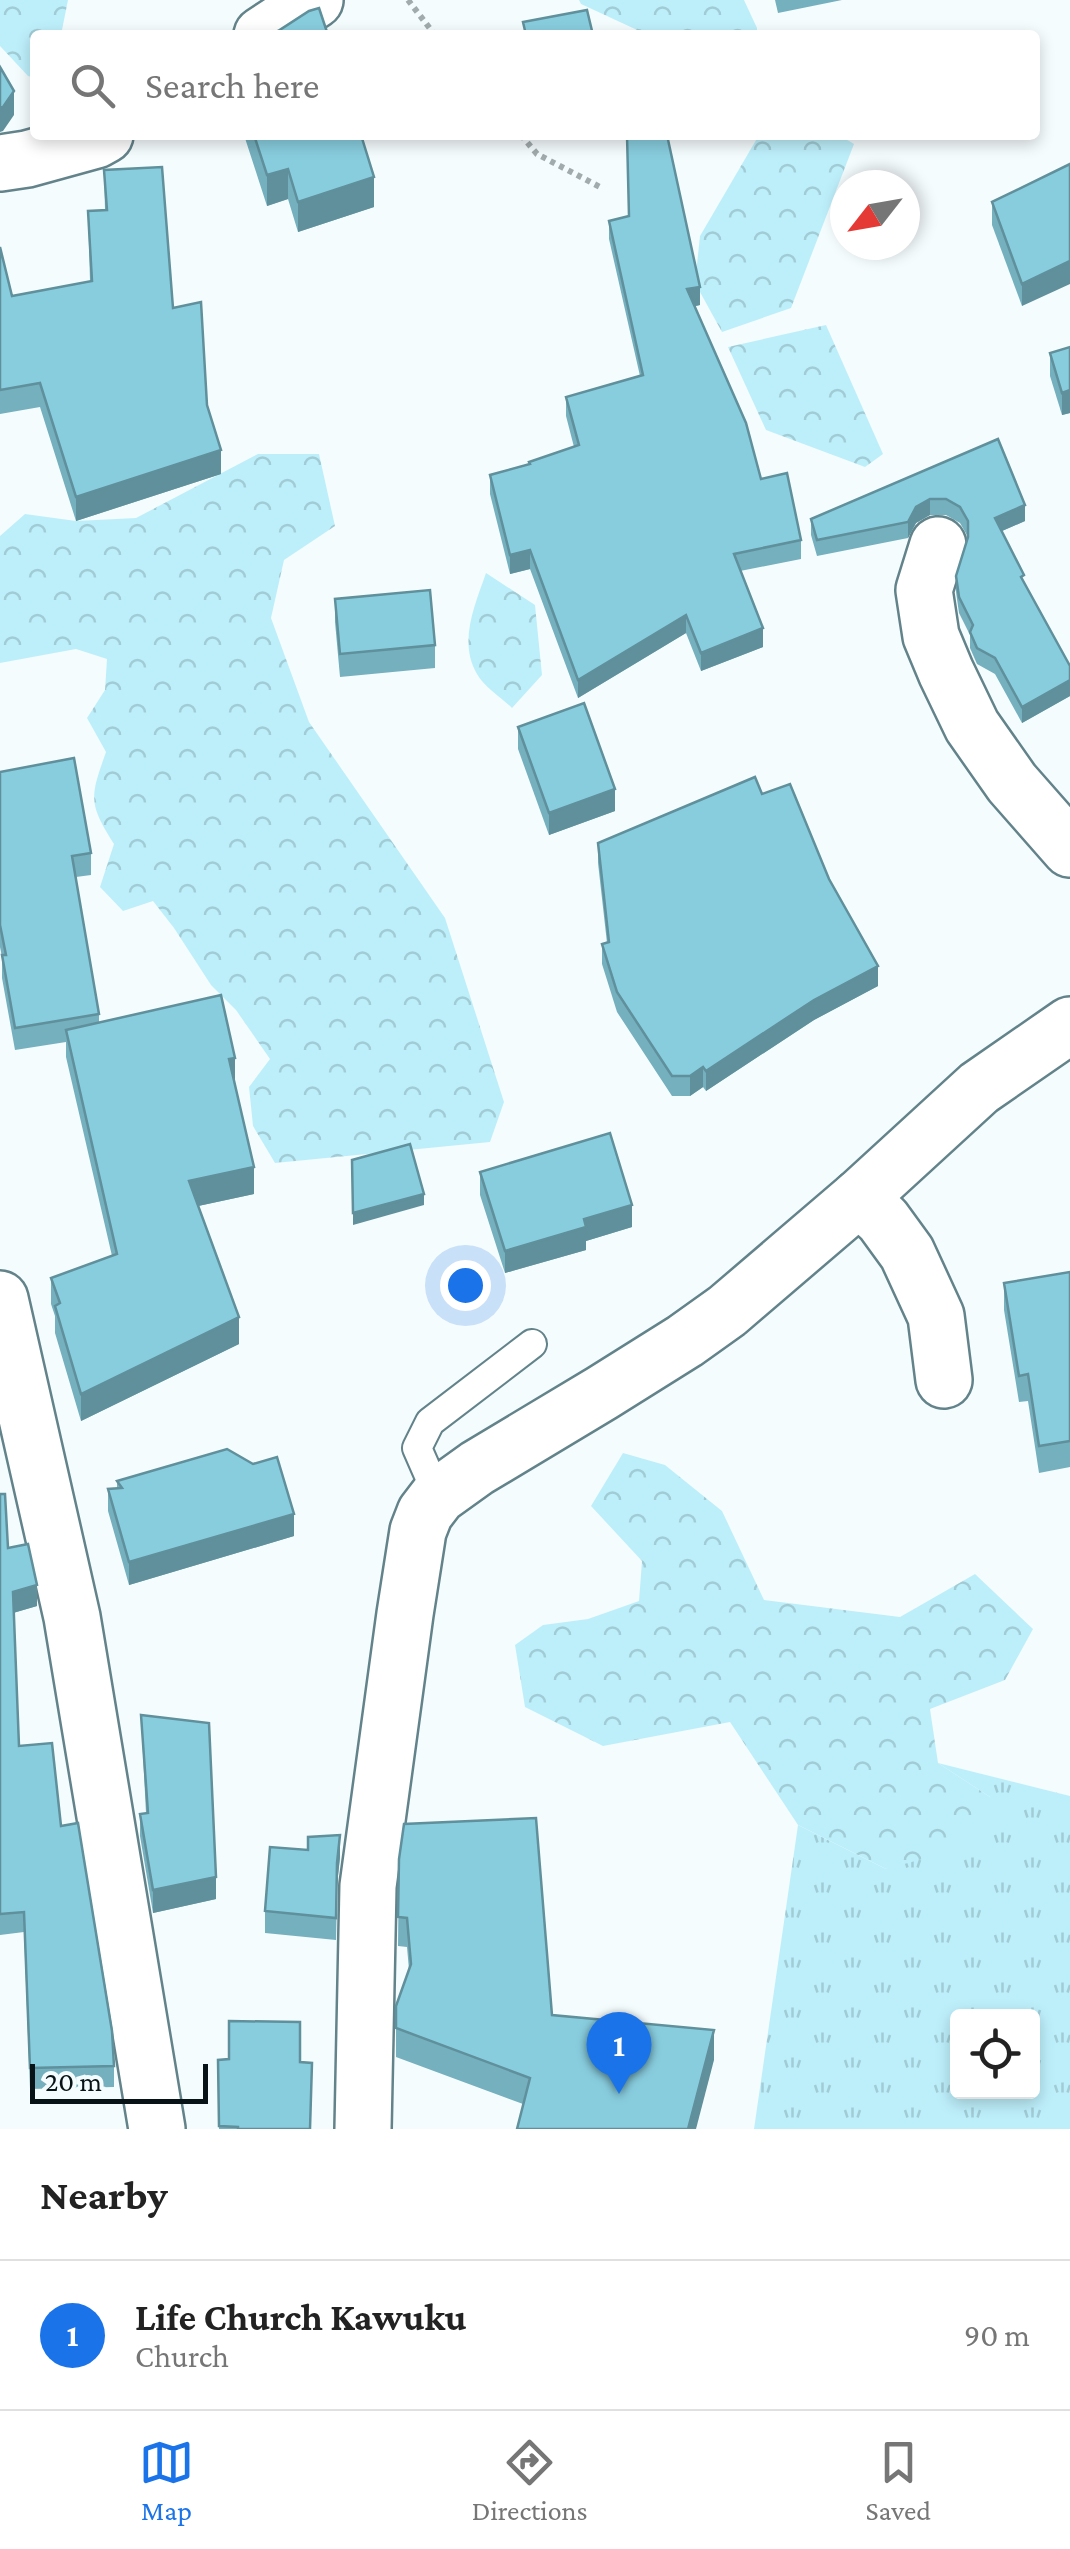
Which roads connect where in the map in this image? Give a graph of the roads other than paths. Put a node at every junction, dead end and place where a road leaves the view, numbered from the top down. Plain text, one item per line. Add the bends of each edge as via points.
1 (315, 0) edge
2 (270, 30) edge
3 (96, 140) edge
4 (0, 163) edge
5 (938, 545) dead end
6 (1070, 849) edge
7 (1070, 1025) edge
8 (859, 1198) junction
9 (0, 1299) edge
10 (532, 1344) dead end
11 (944, 1380) dead end
12 (438, 1496) junction
13 (157, 2129) edge
14 (363, 2129) edge

1 - 2 street
3 - 4 street
5 - 6 street via 924,590 931,636 946,672 972,726 1012,784
7 - 8 street via 979,1088
8 - 11 street via 907,1253 936,1316
8 - 12 street via 713,1321
9 - 13 street via 72,1617
10 - 12 lane via 430,1422 417,1448
12 - 14 street via 418,1531 368,1886

